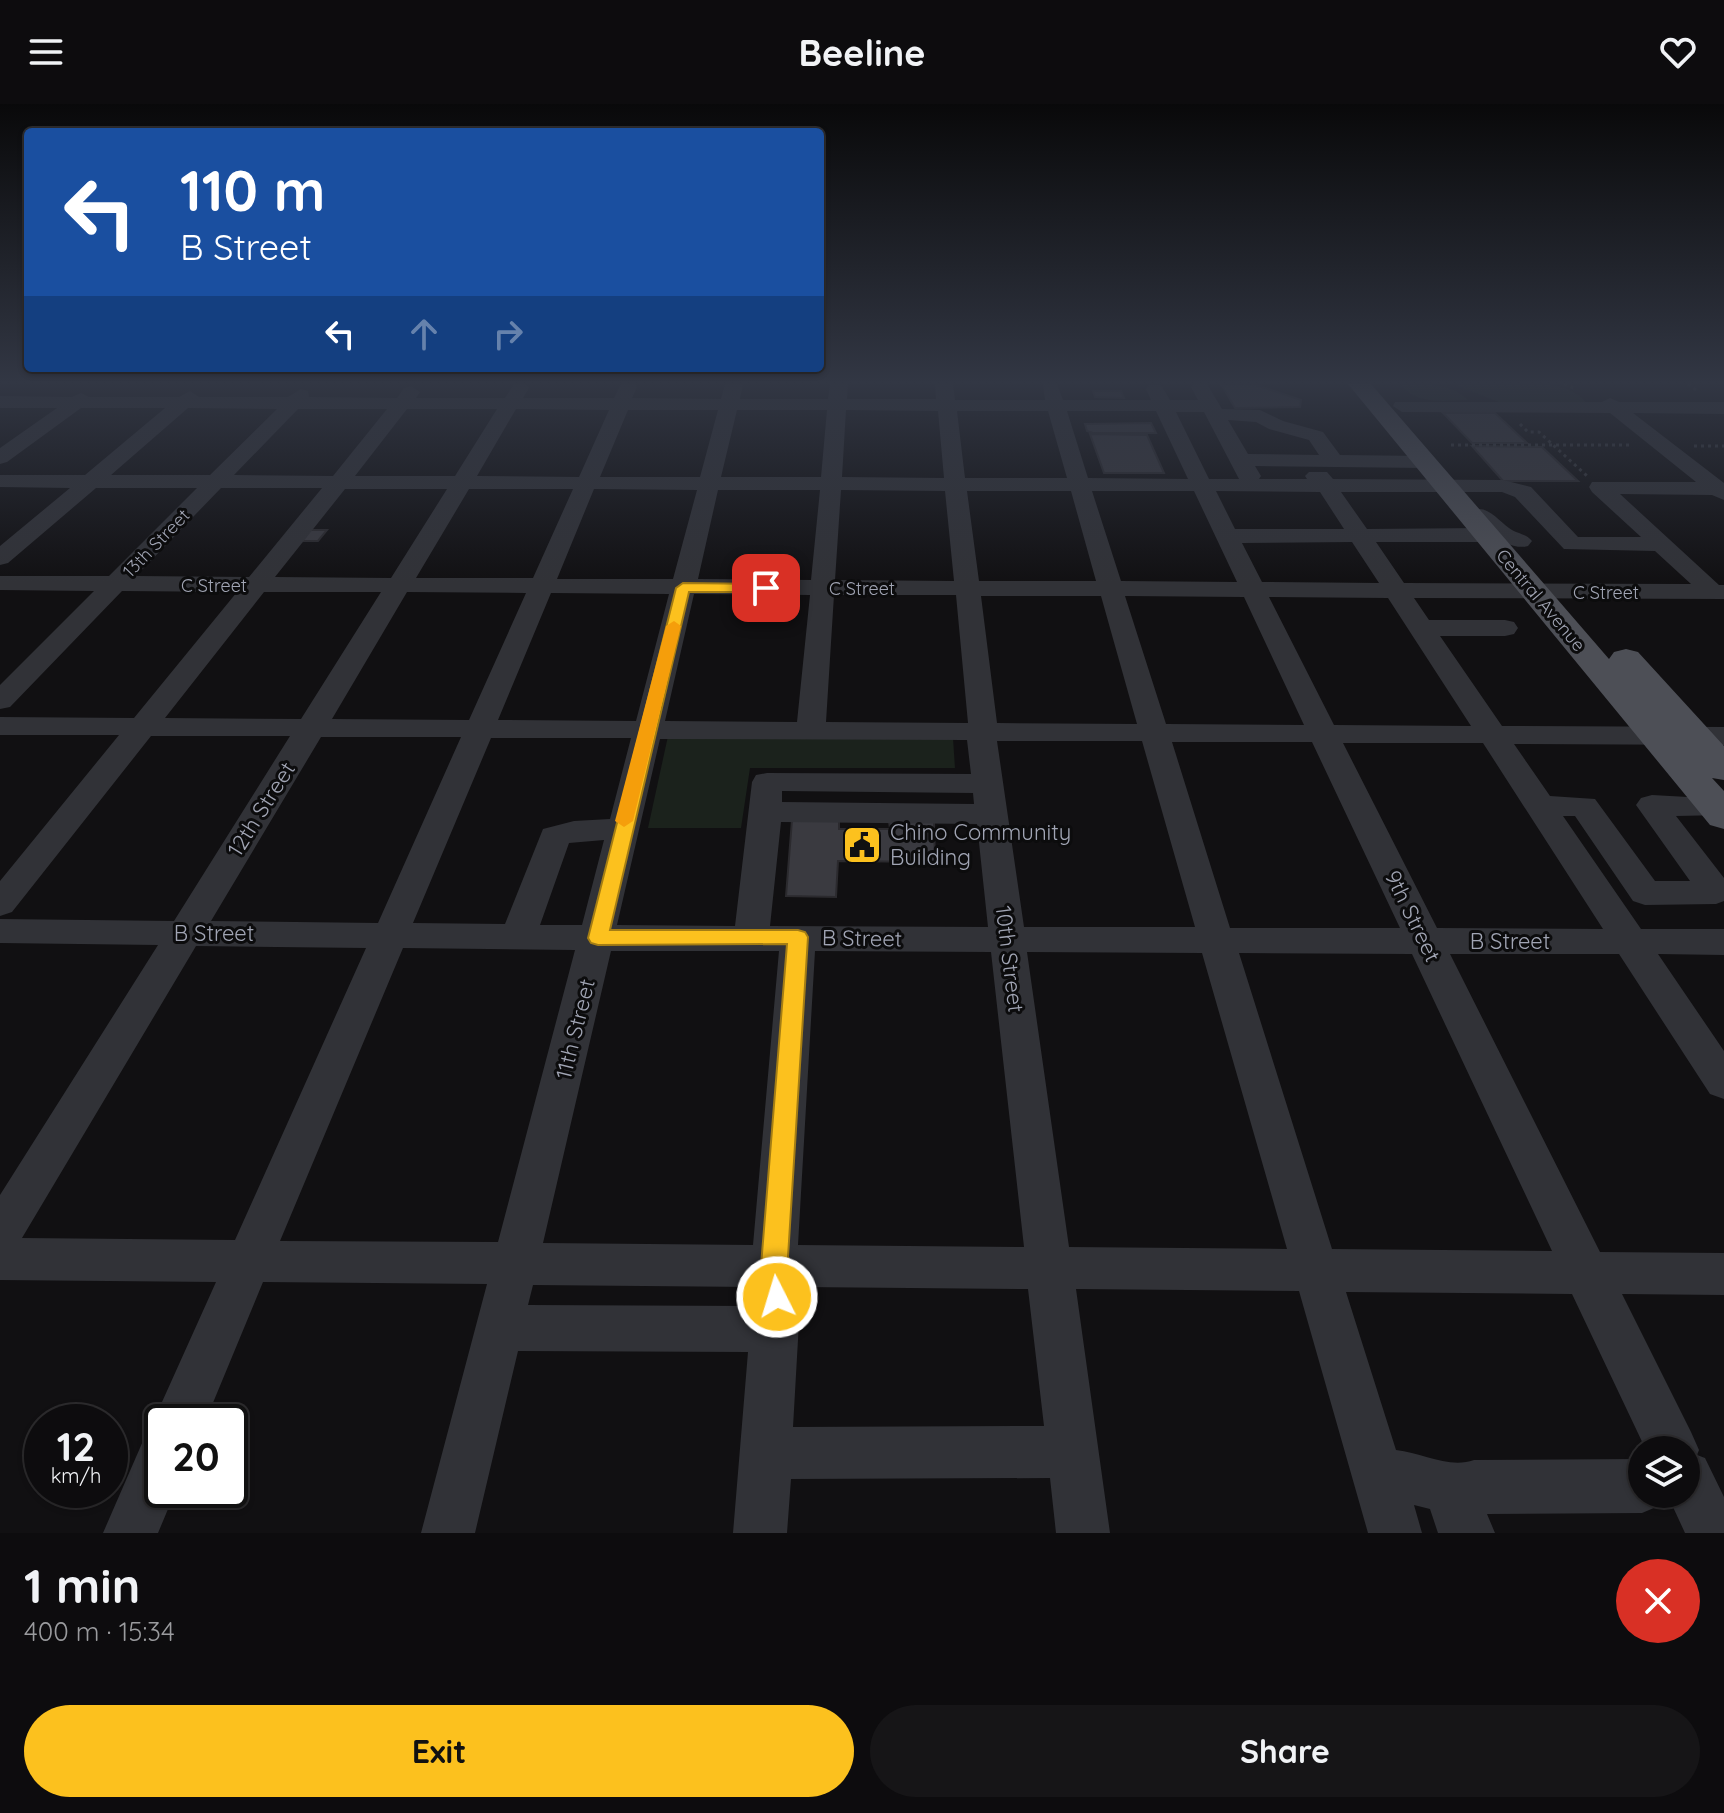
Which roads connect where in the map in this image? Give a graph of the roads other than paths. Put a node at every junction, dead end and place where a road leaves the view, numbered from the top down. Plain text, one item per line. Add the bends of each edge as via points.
1 (126, 451) edge
2 (248, 451) edge
3 (365, 451) edge
4 (482, 451) edge
5 (600, 451) edge
6 (717, 451) edge
7 (833, 451) edge
8 (951, 451) edge
9 (1068, 451) edge
10 (1184, 451) edge
11 (1236, 451) edge
12 (1322, 451) edge
13 (1415, 451) edge
14 (1434, 451) edge
15 (1671, 451) edge
16 (1425, 462) junction
17 (1246, 468) junction
18 (1198, 480) junction
19 (0, 481) edge
20 (91, 481) junction
21 (217, 482) junction
22 (340, 482) junction
23 (462, 482) junction
24 (585, 483) junction
25 (829, 483) junction
26 (709, 484) junction
27 (955, 484) junction
28 (1078, 484) junction
29 (1460, 486) junction
30 (1722, 490) edge
31 (1337, 491) junction
32 (1479, 526) junction
33 (1228, 536) junction
34 (1520, 541) junction
35 (1662, 544) junction
36 (0, 558) edge
37 (0, 583) edge
38 (115, 585) junction
39 (258, 585) junction
40 (399, 586) junction
41 (541, 587) junction
42 (683, 588) junction
43 (821, 588) junction
44 (968, 589) junction
45 (1111, 589) junction
46 (1254, 589) junction
47 (1398, 591) junction
48 (1712, 591) edge
49 (1550, 592) junction
50 (1724, 615) edge
51 (1422, 628) junction
52 (1505, 628) dead end
53 (0, 701) edge
54 (0, 726) edge
55 (144, 727) junction
56 (310, 728) junction
57 (479, 729) junction
58 (648, 730) junction
59 (811, 731) junction
60 (984, 732) junction
61 (1153, 732) junction
62 (1322, 732) junction
63 (1491, 734) junction
64 (1656, 736) junction
65 (1710, 736) edge
66 (1724, 769) edge
67 (989, 799) junction
68 (1539, 806) junction
69 (1720, 811) edge
70 (622, 829) junction
71 (0, 904) edge
72 (0, 931) edge
73 (184, 933) junction
74 (390, 935) junction
75 (518, 936) junction
76 (751, 937) junction
77 (798, 937) junction
78 (598, 938) junction
79 (1007, 939) junction
80 (1217, 939) junction
81 (1426, 941) junction
82 (1629, 941) junction
83 (1724, 942) edge
84 (1724, 1083) edge
85 (0, 1234) edge
86 (0, 1259) edge
87 (250, 1261) junction
88 (515, 1263) junction
89 (777, 1266) junction
90 (1050, 1268) junction
91 (1316, 1271) junction
92 (1586, 1273) junction
93 (1724, 1274) edge
94 (498, 1328) junction
95 (774, 1329) junction
96 (187, 1404) edge
97 (1657, 1436) edge
98 (1073, 1452) junction
99 (766, 1453) junction
100 (1378, 1476) junction
101 (1628, 1479) edge
102 (144, 1501) edge
103 (1696, 1508) edge
104 (1463, 1513) edge
105 (130, 1533) edge
106 (448, 1533) edge
107 (760, 1533) edge
108 (1083, 1533) edge
109 (1395, 1533) edge
110 (1713, 1533) edge

1 - 20 street
2 - 21 street, 13th Street
3 - 22 street
4 - 23 street, 12th Street
5 - 24 street
6 - 26 street, 11th Street
7 - 25 street
8 - 27 street, 10th Street
9 - 28 street
10 - 18 street, 9th Street
11 - 17 street
12 - 31 street
13 - 16 main road, Central Avenue
14 - 29 main road, Central Avenue
15 - 30 street
16 - 29 main road, Central Avenue
16 - 31 street
17 - 18 street
17 - 31 street
18 - 28 street
18 - 31 street
18 - 33 street, 9th Street
19 - 20 street
20 - 21 street
20 - 36 street
21 - 22 street
21 - 38 street, 13th Street
22 - 23 street
22 - 39 street
23 - 24 street
23 - 40 street, 12th Street
24 - 26 street
24 - 41 street
25 - 26 street
25 - 27 street
25 - 43 street
26 - 42 street, 11th Street
27 - 28 street
27 - 44 street, 10th Street
28 - 45 street
29 - 31 street
29 - 32 main road, Central Avenue
29 - 34 main road, Central Avenue
29 - 35 street via 1503,486 1523,492 1572,544
30 - 35 street via 1600,487
31 - 32 street
31 - 33 street
31 - 47 street
32 - 34 street via 1487,518 1501,533
32 - 49 main road, Central Avenue
33 - 46 street, 9th Street
34 - 49 main road, Central Avenue
35 - 48 street
37 - 38 street, C Street
38 - 39 street, C Street
38 - 53 street, 13th Street
39 - 40 street, C Street
39 - 55 street
40 - 41 street, C Street
40 - 56 street, 12th Street
41 - 42 street, C Street
41 - 57 street
42 - 43 street, C Street
42 - 58 street, 11th Street
43 - 44 street, C Street
43 - 59 street
44 - 45 street, C Street
44 - 60 street, 10th Street
45 - 46 street, C Street
45 - 61 street
46 - 47 street, C Street
46 - 62 street, 9th Street
47 - 49 street, C Street
47 - 51 street
48 - 49 street, C Street
48 - 50 street
49 - 64 main road, Central Avenue
49 - 65 main road, Central Avenue
51 - 52 street
51 - 63 street
54 - 55 street
55 - 56 street
55 - 71 street
56 - 57 street
56 - 73 street, 12th Street
57 - 58 street
57 - 74 street
58 - 59 street
58 - 70 street, 11th Street
59 - 60 street
60 - 61 street
60 - 67 street, 10th Street
61 - 62 street
61 - 80 street
62 - 63 street
62 - 81 street, 9th Street
63 - 64 street
63 - 68 street
64 - 65 street
64 - 69 main road, Central Avenue
65 - 66 main road, Central Avenue
67 - 76 street via 766,812
67 - 79 street, 10th Street
68 - 69 street via 1584,806 1645,893 1716,892 1652,805
68 - 82 street
70 - 75 street via 555,836
70 - 78 street, 11th Street
72 - 73 street, B Street
73 - 74 street, B Street
73 - 85 street, 12th Street
74 - 75 street, B Street
74 - 87 street
75 - 78 street, B Street
76 - 77 street, B Street
76 - 78 street, B Street
77 - 79 street, B Street
77 - 89 street
78 - 88 street, 11th Street
79 - 80 street, B Street
79 - 90 street, 10th Street
80 - 81 street, B Street
80 - 91 street
81 - 82 street, B Street
81 - 92 street, 9th Street
82 - 83 street, B Street
82 - 84 street
86 - 87 street
87 - 88 street
87 - 96 street
88 - 89 street
88 - 94 street, 11th Street
89 - 90 street
89 - 95 street
90 - 91 street
90 - 98 street, 10th Street
91 - 92 street
91 - 100 street
92 - 93 street
92 - 97 street, 9th Street
94 - 95 street
94 - 106 street, 11th Street
95 - 99 street
98 - 99 street
98 - 108 street, 10th Street
99 - 107 street
100 - 104 street via 1434,1482
100 - 109 street
101 - 104 street via 1474,1487
102 - 105 street
103 - 110 street, 9th Street

